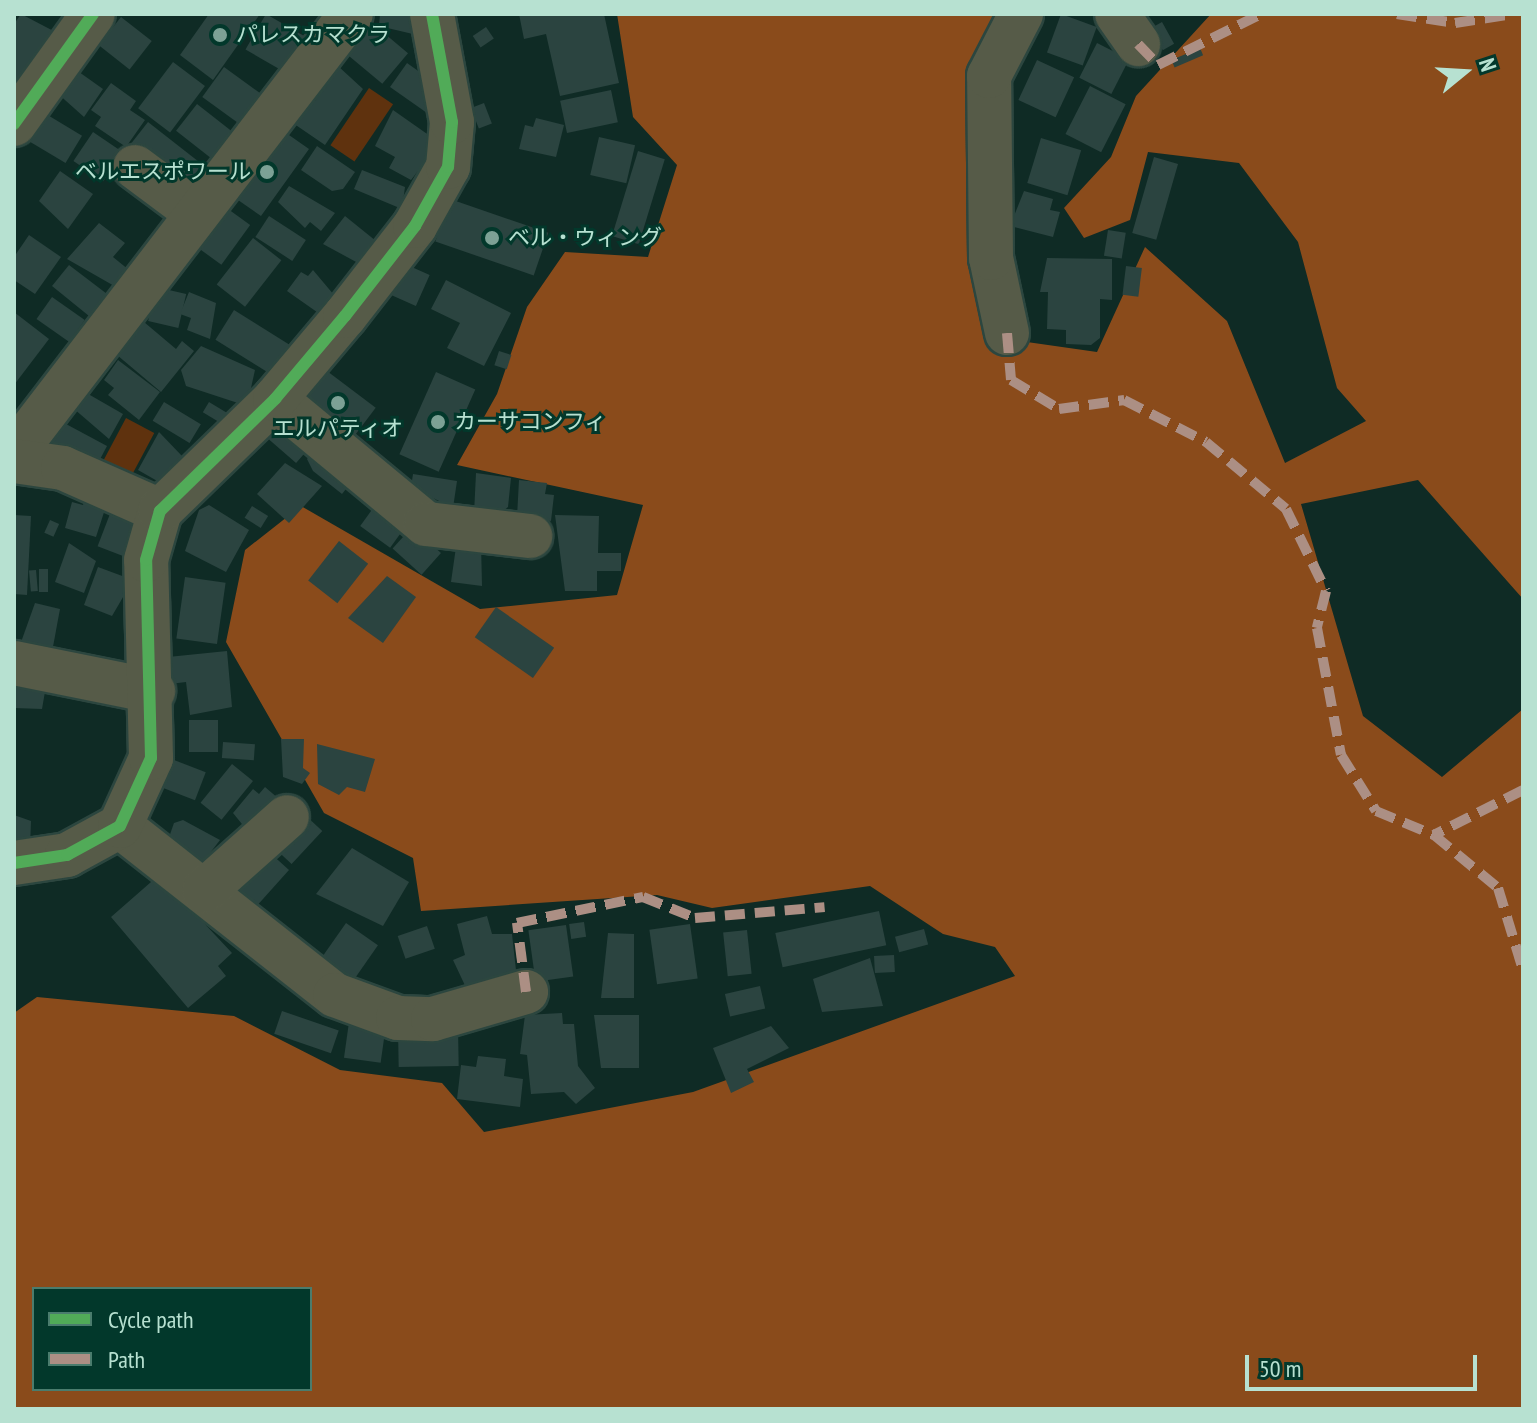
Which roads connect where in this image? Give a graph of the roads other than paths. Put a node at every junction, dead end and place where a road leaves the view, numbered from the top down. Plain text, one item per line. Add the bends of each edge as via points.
1 (432, 14) edge
2 (1021, 14) edge
3 (333, 20) edge
4 (88, 41) edge
5 (14, 124) edge
6 (135, 167) dead end
7 (194, 211) junction
8 (1007, 333) dead end
9 (275, 399) junction
10 (14, 453) edge
11 (14, 461) edge
12 (160, 511) junction
13 (530, 536) dead end
14 (14, 663) edge
15 (153, 691) junction
16 (287, 817) dead end
17 (120, 826) junction
18 (14, 863) edge
19 (204, 891) junction
20 (526, 992) dead end

1 - 9 street via 452,122 448,167 415,226
2 - 8 street via 989,76 991,258
3 - 7 street
4 - 5 street
6 - 7 street
7 - 10 street
9 - 12 street
9 - 13 street via 426,524
11 - 12 street via 63,468
12 - 15 street via 146,560
14 - 15 street
15 - 17 street via 151,758
16 - 19 street
17 - 18 street via 67,855
17 - 19 street
19 - 20 street via 335,995 398,1018 476,1012

